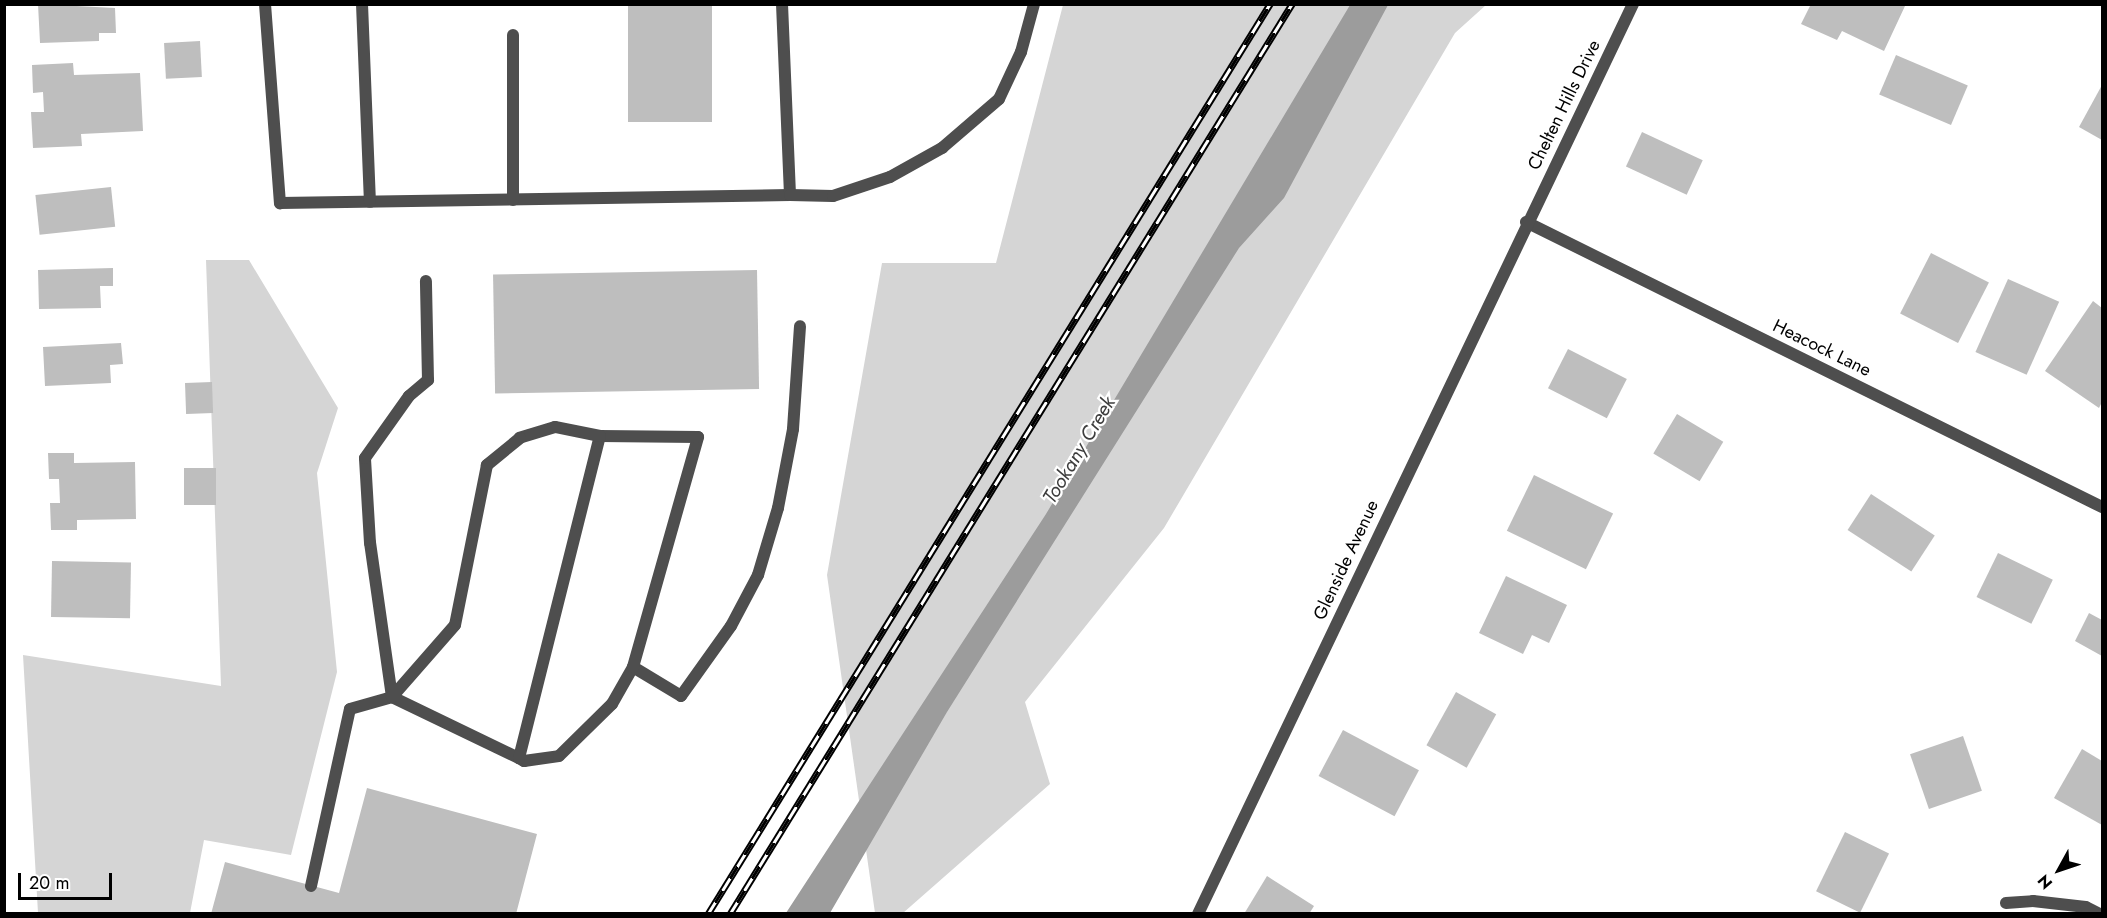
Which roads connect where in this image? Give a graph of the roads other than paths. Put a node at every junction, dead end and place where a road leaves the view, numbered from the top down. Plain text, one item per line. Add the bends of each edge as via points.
1 (265, 4) edge
2 (362, 4) edge
3 (782, 4) edge
4 (1034, 4) edge
5 (1633, 4) edge
6 (513, 35) dead end
7 (790, 195) junction
8 (513, 200) junction
9 (370, 202) junction
10 (1526, 222) junction
11 (426, 281) dead end
12 (800, 326) dead end
13 (600, 436) junction
14 (2103, 507) edge
15 (633, 667) junction
16 (392, 697) junction
17 (519, 758) junction
18 (311, 885) dead end
19 (2006, 903) dead end
20 (1198, 914) edge
21 (2100, 914) edge

1 - 9 street via 280,203
2 - 9 street
3 - 7 street
4 - 7 street via 1021,52 999,99 942,148 890,177 833,196
5 - 10 street, Chelten Hills Drive
6 - 8 street
7 - 8 street
8 - 9 street
10 - 14 street, Heacock Lane
10 - 20 street, Glenside Avenue
11 - 16 street via 428,380 409,396 365,458 370,543
12 - 15 street via 794,429 778,508 758,575 731,626 681,696
13 - 15 street via 698,437
13 - 16 street via 555,427 520,438 487,465 455,626
13 - 17 street
15 - 17 street via 612,704 559,756 524,761
16 - 17 street
16 - 18 street via 350,709
19 - 21 street via 2033,901 2086,907

